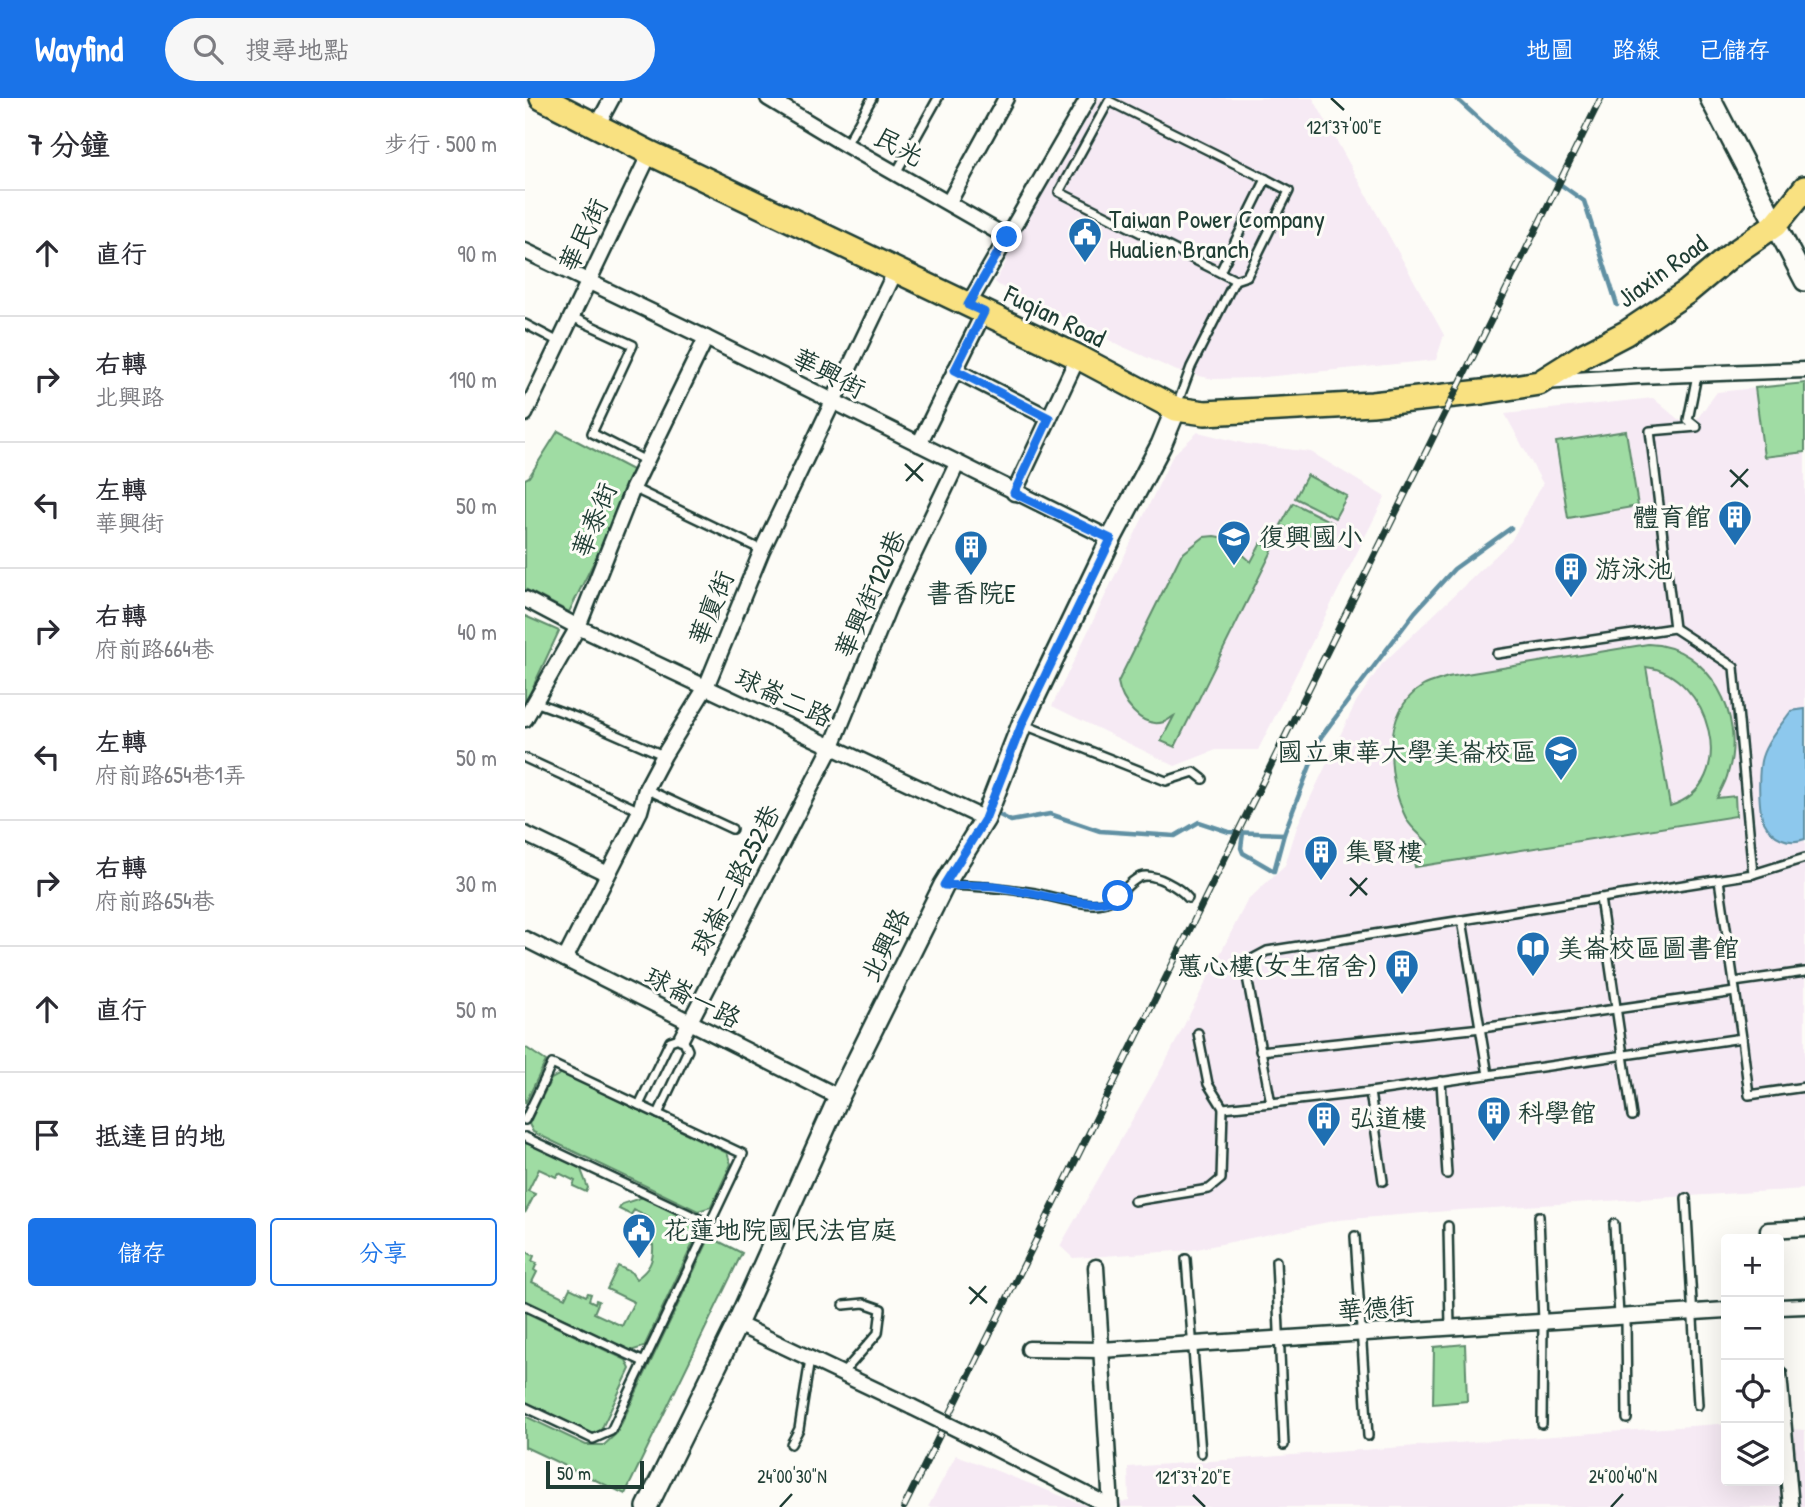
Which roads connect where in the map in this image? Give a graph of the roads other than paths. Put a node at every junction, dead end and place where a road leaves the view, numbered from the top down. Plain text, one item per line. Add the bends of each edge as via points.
1 (542, 98) edge
2 (612, 98) edge
3 (768, 98) edge
4 (872, 98) edge
5 (938, 98) edge
6 (1006, 98) edge
7 (1088, 98) edge
8 (1710, 98) edge
9 (597, 126) junction
10 (846, 145) junction
11 (650, 153) junction
12 (896, 173) junction
13 (1266, 179) junction
14 (1805, 188) edge
15 (949, 202) junction
16 (1776, 224) junction
17 (1007, 237) junction
18 (525, 251) edge
19 (895, 272) junction
20 (1220, 272) junction
21 (1235, 280) junction
22 (1805, 281) edge
23 (587, 282) junction
24 (976, 308) junction
25 (572, 317) junction
26 (525, 324) edge
27 (706, 338) junction
28 (559, 342) junction
29 (1077, 357) junction
30 (955, 370) junction
31 (1805, 370) edge
32 (1697, 375) junction
33 (1539, 383) junction
34 (833, 402) junction
35 (1175, 409) junction
36 (525, 414) edge
37 (1049, 418) junction
38 (919, 444) junction
39 (646, 461) junction
40 (957, 464) junction
41 (633, 488) junction
42 (1014, 493) junction
43 (1111, 539) junction
44 (762, 550) junction
45 (525, 599) edge
46 (578, 627) junction
47 (1674, 628) junction
48 (1497, 654) dead end
49 (706, 687) junction
50 (534, 702) junction
51 (525, 719) edge
52 (1022, 724) junction
53 (832, 746) junction
54 (664, 755) junction
55 (525, 758) edge
56 (1203, 779) dead end
57 (646, 789) junction
58 (639, 811) junction
59 (985, 819) junction
60 (732, 829) dead end
61 (525, 834) edge
62 (1805, 858) edge
63 (606, 873) junction
64 (1753, 874) junction
65 (1719, 880) junction
66 (944, 885) junction
67 (1188, 898) dead end
68 (1600, 898) junction
69 (1462, 920) junction
70 (525, 939) edge
71 (565, 959) junction
72 (1805, 972) edge
73 (1734, 982) junction
74 (1735, 992) junction
75 (1616, 1010) junction
76 (689, 1023) junction
77 (1482, 1028) junction
78 (1198, 1033) dead end
79 (683, 1037) junction
80 (1742, 1038) junction
81 (1260, 1051) junction
82 (1623, 1055) junction
83 (1488, 1075) junction
84 (1441, 1081) junction
85 (1805, 1087) edge
86 (1370, 1091) junction
87 (839, 1097) junction
88 (1271, 1103) junction
89 (639, 1105) junction
90 (1223, 1108) junction
91 (658, 1114) junction
92 (1632, 1116) dead end
93 (525, 1120) edge
94 (525, 1137) edge
95 (1447, 1174) dead end
96 (1383, 1181) dead end
97 (1686, 1198) dead end
98 (1134, 1201) dead end
99 (1539, 1216) dead end
100 (710, 1224) junction
101 (1614, 1224) dead end
102 (1448, 1226) dead end
103 (1805, 1228) edge
104 (1768, 1234) edge
105 (1355, 1236) dead end
106 (1186, 1259) dead end
107 (1276, 1261) dead end
108 (1096, 1267) dead end
109 (843, 1305) dead end
110 (525, 1306) edge
111 (1805, 1306) edge
112 (1784, 1307) edge
113 (1721, 1310) edge
114 (1693, 1312) junction
115 (1623, 1317) junction
116 (1543, 1322) junction
117 (737, 1324) junction
118 (1450, 1328) junction
119 (1362, 1334) junction
120 (1279, 1339) junction
121 (1193, 1344) junction
122 (1029, 1349) dead end
123 (1101, 1350) junction
124 (810, 1358) junction
125 (644, 1362) junction
126 (842, 1374) junction
127 (1698, 1405) dead end
128 (525, 1407) edge
129 (1627, 1419) dead end
130 (1783, 1423) edge
131 (1542, 1424) dead end
132 (1368, 1437) dead end
133 (791, 1444) dead end
134 (1284, 1445) dead end
135 (1201, 1453) dead end
136 (646, 1507) edge
137 (1111, 1507) edge
138 (1791, 1507) edge

1 - 9 main road, Fuqian Road
2 - 9 street
3 - 10 street, 民光
4 - 10 lane
5 - 12 lane
6 - 15 street
7 - 17 street
8 - 16 street
9 - 11 main road, Fuqian Road
10 - 12 street, 民光
11 - 19 main road, Fuqian Road
11 - 23 street, 華民街
12 - 15 street, 民光
13 - 20 lane
13 - 20 lane via 1109,101 1059,192
13 - 21 lane via 1289,191 1247,276
14 - 16 main road, Jiaxin Road
15 - 17 street, 民光
16 - 22 street
16 - 33 main road, Jiaxin Road via 1626,333
17 - 24 street
18 - 23 street, 華興街
19 - 24 main road, Fuqian Road
19 - 34 street, 華廈街
20 - 21 lane
21 - 35 lane
23 - 25 street, 華民街
23 - 27 street, 華興街
24 - 29 main road, Fuqian Road
24 - 30 street
25 - 28 street, 華民街
25 - 39 lane via 633,345 591,433
26 - 28 lane
27 - 34 street, 華興街
27 - 39 street, 華泰街
28 - 36 street, 華民街
29 - 35 main road, Fuqian Road
29 - 37 street
30 - 37 street
30 - 38 street
31 - 32 street
32 - 33 street
32 - 47 lane via 1688,420 1697,427 1650,431
33 - 35 main road, Fuqian Road via 1334,407 1205,413
34 - 38 street, 華興街
34 - 44 street, 華廈街
35 - 43 street, 北興路
37 - 42 street
38 - 40 street, 華興街
39 - 41 street, 華泰街
40 - 42 street, 華興街
40 - 53 street, 華興街120巷 via 889,606
41 - 44 lane
41 - 46 street, 華泰街
42 - 43 street, 華興街
43 - 52 street, 北興路
44 - 49 street, 華廈街
45 - 46 street, 球崙二路
46 - 49 street, 球崙二路
46 - 50 street, 華泰街
47 - 48 lane
47 - 64 lane via 1734,667
49 - 53 street, 球崙二路
49 - 54 street, 華廈街
50 - 51 street, 華泰街
50 - 54 lane
52 - 56 lane via 1166,781 1193,772
52 - 59 street, 北興路
53 - 59 street, 球崙二路
53 - 76 street, 球崙二路252巷
54 - 57 street, 華廈街
55 - 58 lane
57 - 58 street, 華廈街
57 - 60 lane
58 - 63 street, 華廈街
59 - 66 street, 北興路
61 - 63 street
62 - 64 lane
63 - 71 street, 華廈街
64 - 65 lane
65 - 68 lane
65 - 73 lane
66 - 67 lane via 995,886 1094,904 1112,901 1140,877 1148,877 1171,883
66 - 87 street, 北興路
68 - 69 lane
68 - 75 lane
69 - 77 lane
69 - 81 lane via 1267,950 1252,959 1247,977
70 - 71 street, 球崙一路
71 - 76 street, 球崙一路
72 - 73 lane
73 - 74 lane
74 - 75 lane
74 - 80 lane
75 - 77 lane
75 - 82 lane
76 - 79 street, 球崙二路252巷
76 - 87 street, 球崙一路
77 - 81 lane
77 - 83 lane
78 - 90 lane via 1208,1084
79 - 89 lane via 670,1041
79 - 91 lane via 688,1050
80 - 82 lane
80 - 85 lane via 1749,1095
81 - 88 lane
82 - 83 lane
82 - 92 lane
83 - 84 lane
84 - 86 lane
84 - 95 lane
86 - 88 lane
86 - 96 lane
87 - 117 street, 北興路
88 - 90 lane
89 - 91 lane
89 - 93 lane via 552,1064
90 - 98 lane via 1221,1179 1209,1189
91 - 100 lane via 743,1154
94 - 100 lane
97 - 114 lane
99 - 116 lane
100 - 125 lane
101 - 115 lane
102 - 118 lane
103 - 104 street
105 - 119 lane
106 - 121 lane
107 - 120 lane
108 - 123 street
109 - 126 lane via 864,1303 881,1309 878,1333
110 - 125 lane
111 - 112 street
113 - 114 street, 華德街
114 - 115 street, 華德街
114 - 127 lane
115 - 116 street, 華德街
115 - 129 lane
116 - 118 street, 華德街
116 - 131 lane
117 - 124 street
117 - 136 street, 北興路
118 - 119 street, 華德街
119 - 120 street, 華德街
119 - 132 lane
120 - 121 street, 華德街
120 - 134 lane
121 - 123 street, 華德街
121 - 135 lane
122 - 123 street, 華德街
123 - 137 street
124 - 126 street
124 - 133 lane via 799,1429
125 - 128 lane via 611,1432 593,1439
126 - 137 street, bridge
130 - 138 street

